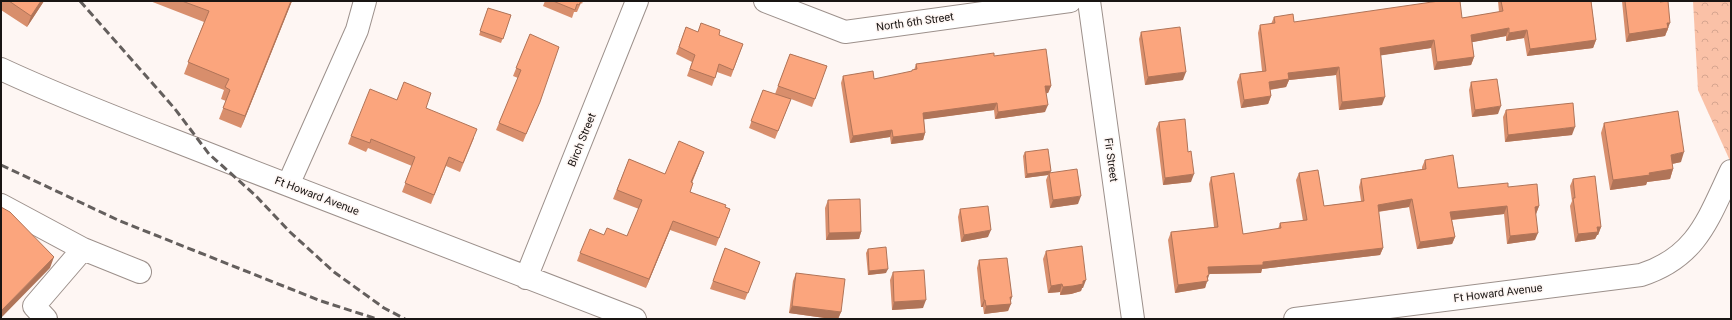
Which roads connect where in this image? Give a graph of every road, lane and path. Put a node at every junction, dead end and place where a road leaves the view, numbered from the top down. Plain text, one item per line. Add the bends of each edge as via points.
1 (365, 1) edge
2 (637, 1) edge
3 (765, 1) edge
4 (1070, 1) edge
5 (1089, 1) edge
6 (1, 69) edge
7 (1731, 171) edge
8 (288, 185) junction
9 (1, 205) edge
10 (83, 249) junction
11 (140, 272) dead end
12 (526, 278) junction
13 (46, 319) edge
14 (635, 319) edge
15 (1133, 319) edge
16 (1296, 319) edge

1 - 8 street via 357,30
2 - 12 street, Birch Street
3 - 4 street, North 6th Street via 845,32
5 - 15 street, Fir Street
6 - 8 street, Ft Howard Avenue via 134,125
7 - 16 street, Ft Howard Avenue via 1692,244 1659,269 1641,275
8 - 12 street, Ft Howard Avenue
9 - 10 street
10 - 11 street
10 - 13 street via 34,306
12 - 14 street, Ft Howard Avenue

